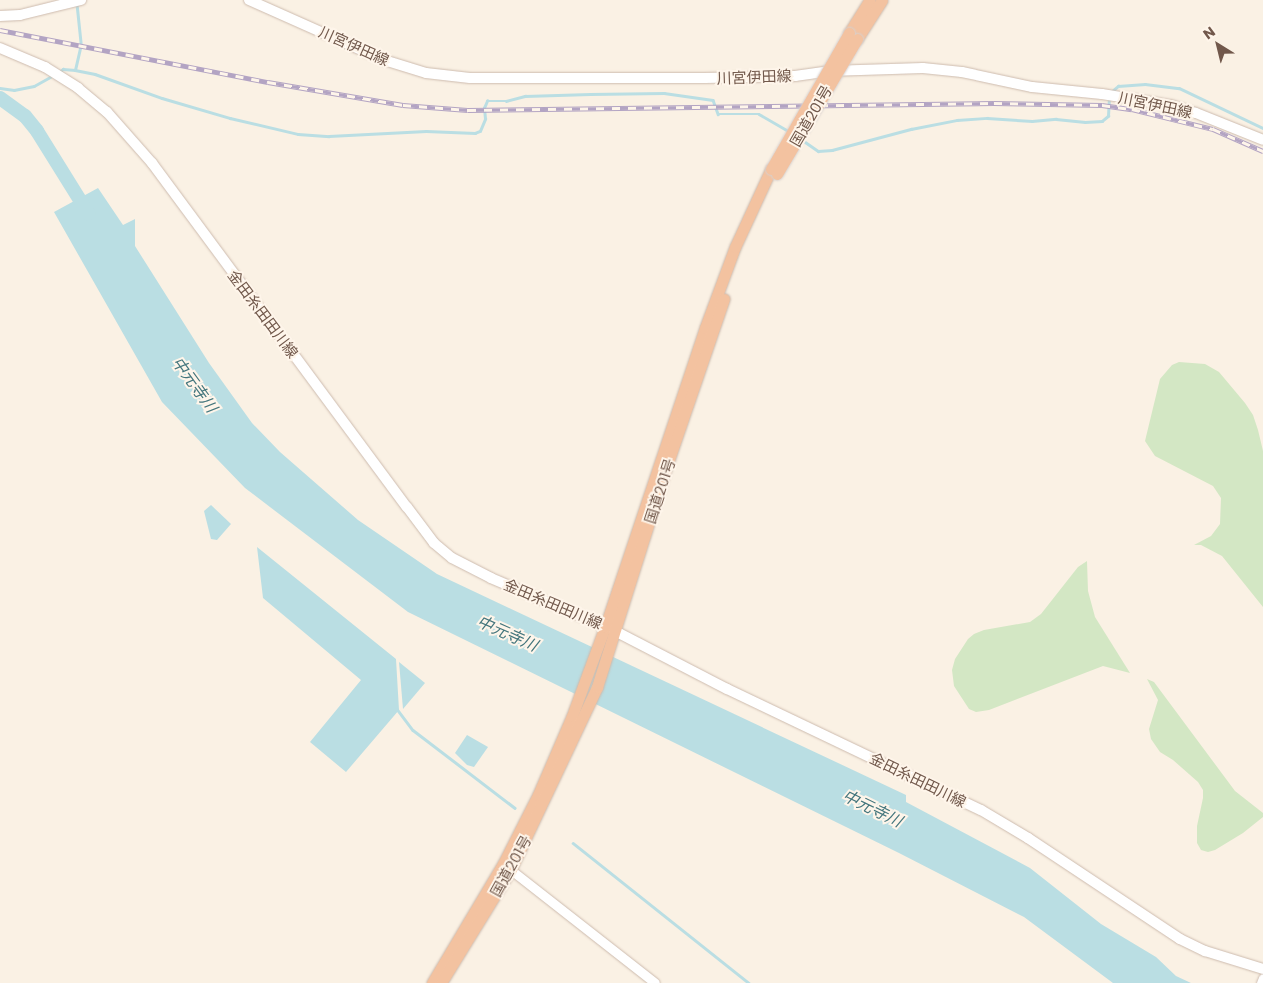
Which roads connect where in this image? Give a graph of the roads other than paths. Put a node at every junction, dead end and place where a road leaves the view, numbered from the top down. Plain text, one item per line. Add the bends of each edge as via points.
1 (249, 0) edge
2 (870, 0) edge
3 (882, 0) edge
4 (76, 1) edge
5 (0, 16) edge
6 (853, 36) junction
7 (0, 48) edge
8 (1263, 140) edge
9 (610, 629) junction
10 (580, 710) junction
11 (507, 867) junction
12 (1263, 969) edge
13 (1263, 978) edge
14 (432, 983) edge
15 (441, 983) edge
16 (654, 983) edge
17 (1261, 983) edge

1 - 8 main road, 川宮伊田線 via 384,60 426,73 470,78 706,78 923,68 1171,106
2 - 6 highway, 国道201号
3 - 6 highway, 国道201号
4 - 5 main road via 20,15
6 - 9 highway, 国道201号, bridge via 774,172 713,330
7 - 9 main road, 金田糸田田川線 via 45,67 78,88 107,112 152,163 434,543 452,558 491,578
9 - 10 highway, 国道201号 via 599,642
9 - 10 highway, 国道201号 via 610,648 597,687
9 - 12 main road, 金田糸田田川線 via 980,810 1180,939 1205,952
10 - 11 highway, 国道201号
11 - 14 highway, 国道201号
11 - 15 highway, 国道201号
11 - 16 street
13 - 17 street

